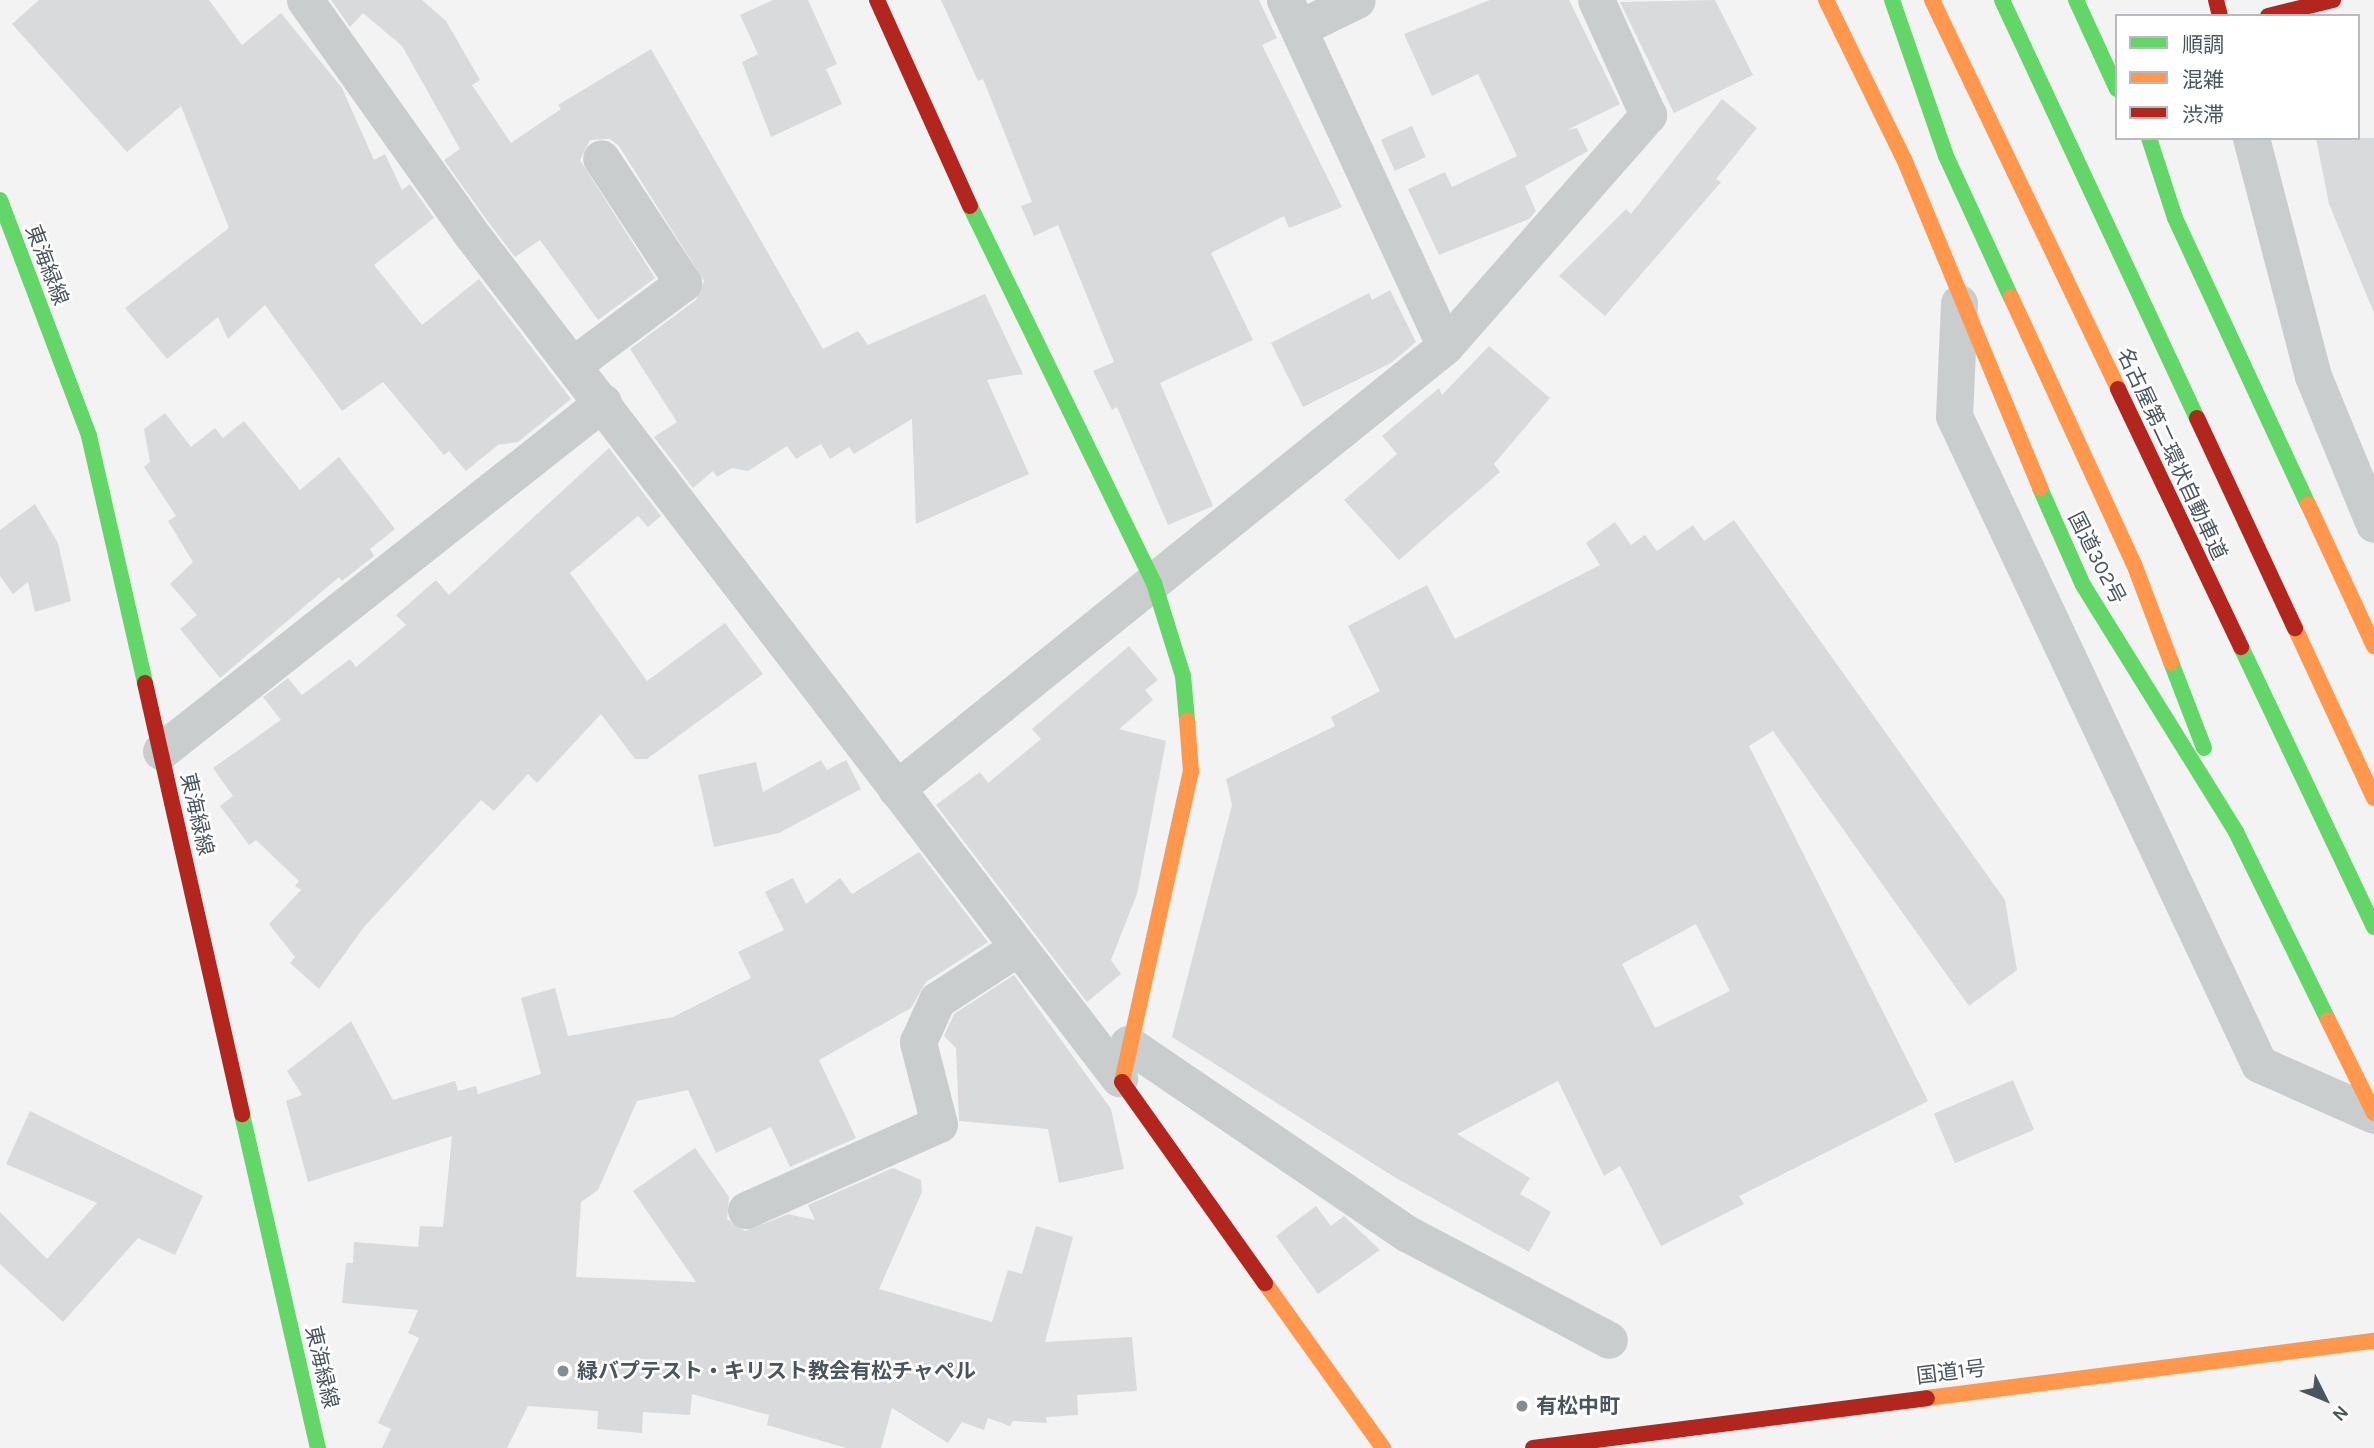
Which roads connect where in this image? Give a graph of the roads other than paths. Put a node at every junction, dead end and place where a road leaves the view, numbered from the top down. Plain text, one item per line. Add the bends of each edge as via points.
1 (305, 0) edge
2 (877, 0) edge
3 (1357, 0) edge
4 (1596, 0) edge
5 (1826, 0) edge
6 (1892, 0) edge
7 (1932, 0) edge
8 (2002, 0) edge
9 (2076, 0) edge
10 (2333, 0) edge
11 (1292, 14) edge
12 (2276, 14) edge
13 (2115, 85) edge
14 (2140, 140) edge
15 (2150, 140) edge
16 (2252, 140) edge
17 (601, 158) dead end
18 (0, 200) edge
19 (2175, 218) junction
20 (1959, 303) junction
21 (1445, 346) junction
22 (574, 364) junction
23 (603, 402) junction
24 (2374, 524) edge
25 (1154, 583) junction
26 (2374, 646) edge
27 (161, 751) junction
28 (896, 789) junction
29 (2374, 798) edge
30 (2236, 832) junction
31 (2374, 927) edge
32 (1014, 950) junction
33 (1124, 1061) junction
34 (2374, 1114) edge
35 (746, 1210) dead end
36 (1609, 1340) dead end
37 (2374, 1341) edge
38 (318, 1448) edge
39 (1383, 1448) edge
40 (1533, 1448) edge

1 - 22 street via 469,231
2 - 25 main road via 1014,304
3 - 11 street
4 - 21 street via 1648,115
5 - 20 main road, 国道302号 via 1904,159
6 - 30 main road via 1946,156 2134,564
7 - 31 main road, 名古屋第二環状自動車道
8 - 29 main road, 名古屋第二環状自動車道
9 - 13 main road
10 - 12 main road
11 - 21 street
14 - 19 main road
15 - 19 main road
16 - 24 street via 2313,376
17 - 22 street via 683,283
18 - 27 main road, 東海緑線 via 89,436
19 - 26 main road
20 - 30 main road, 国道302号 via 2083,585
20 - 34 street via 1954,416 2259,1064
21 - 25 street
22 - 23 street
23 - 27 street
23 - 28 street
25 - 28 street
25 - 33 main road via 1183,676 1191,772
27 - 38 main road, 東海緑線
28 - 32 street
30 - 34 main road, 国道302号
32 - 33 street
32 - 35 street via 937,1000 918,1042 939,1124
33 - 36 street via 1408,1234
33 - 39 main road
37 - 40 main road, 国道1号

